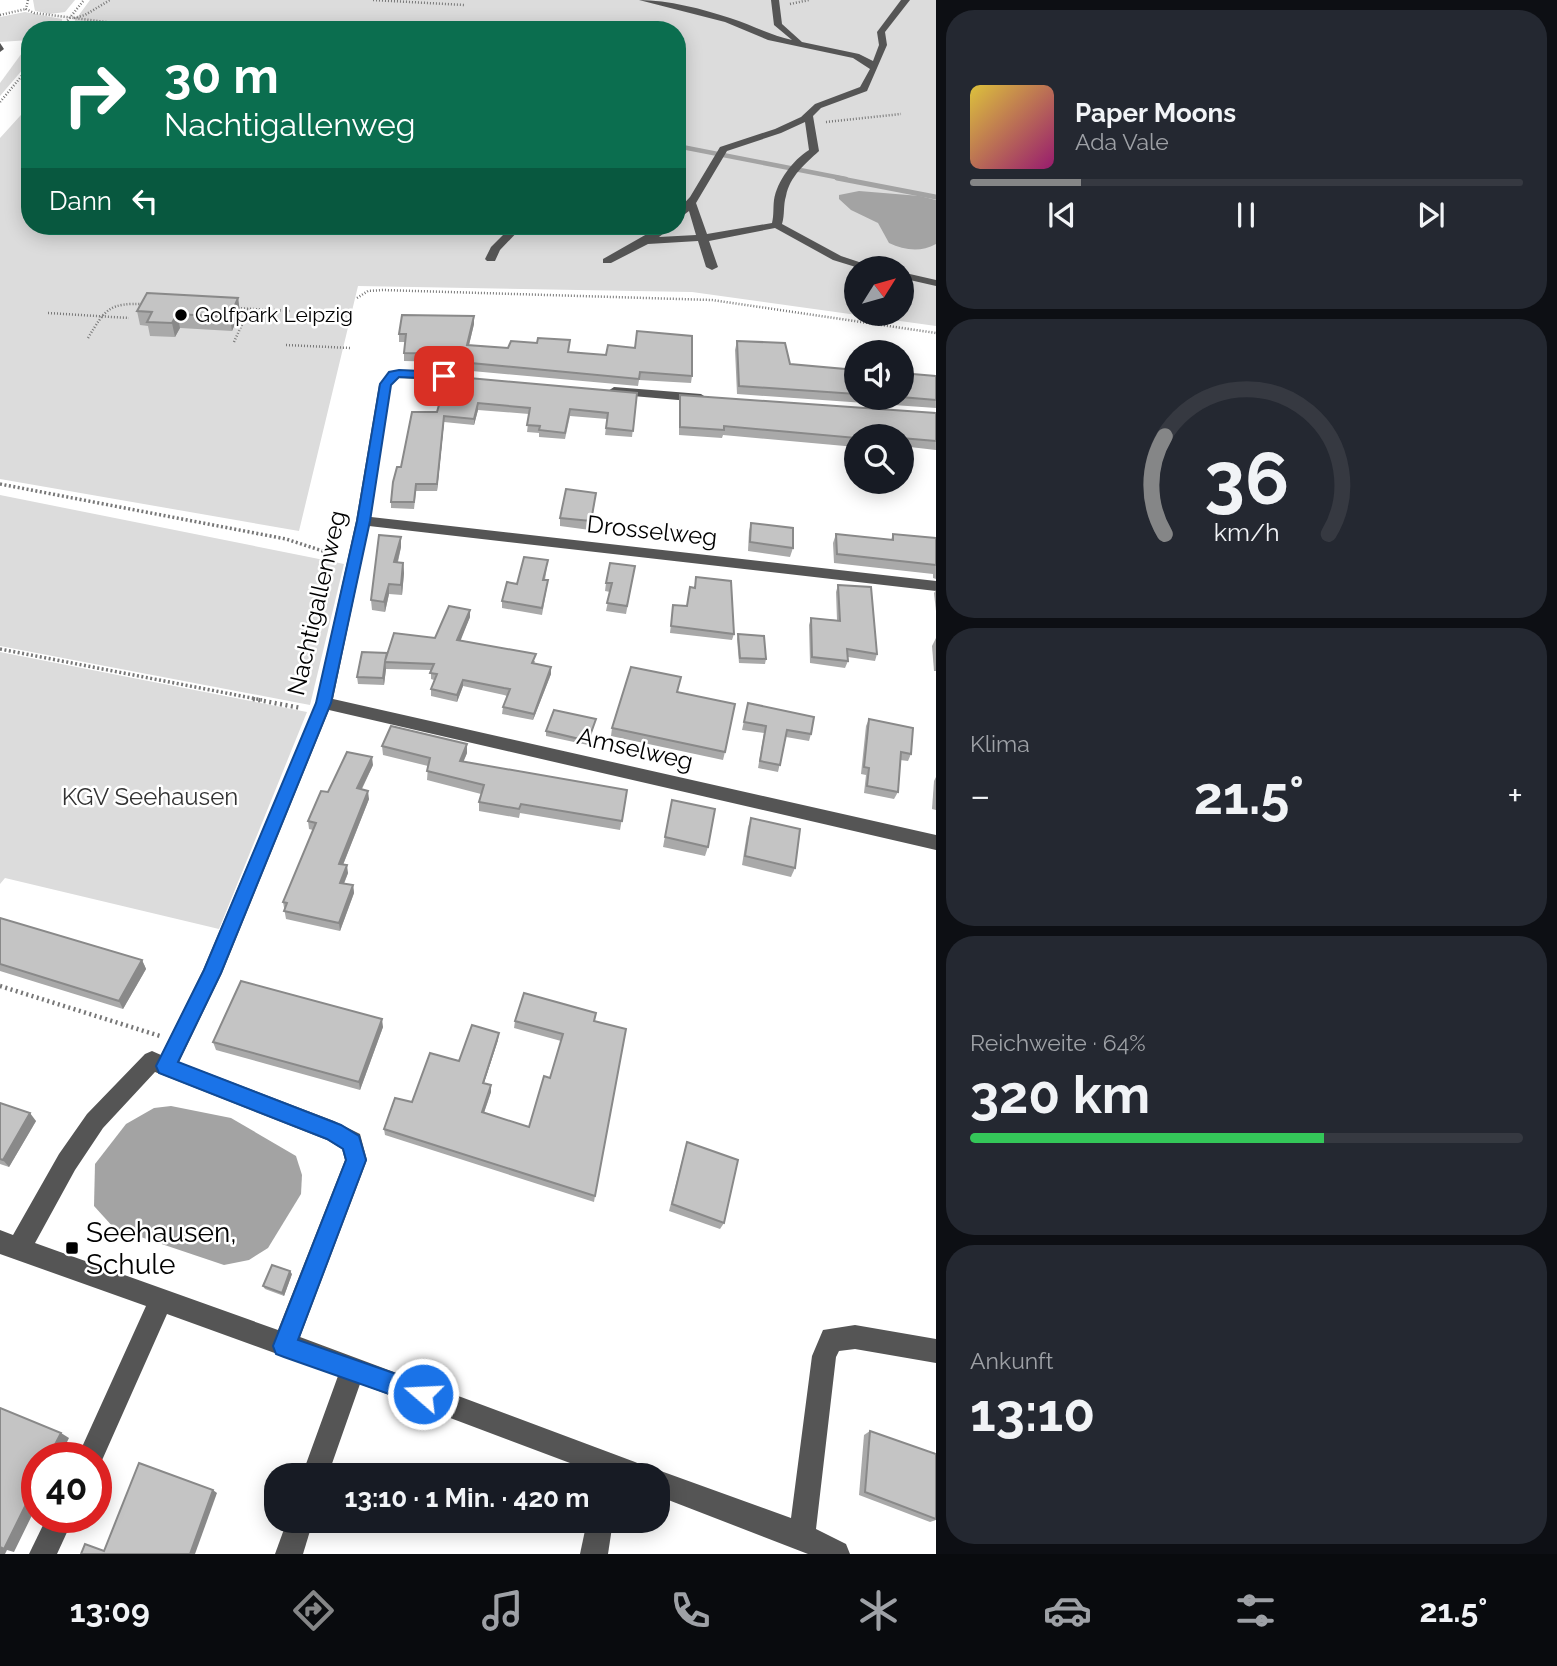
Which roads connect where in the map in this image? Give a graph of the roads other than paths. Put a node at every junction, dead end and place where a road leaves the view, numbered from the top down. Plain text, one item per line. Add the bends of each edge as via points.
1 (643, 0) edge
2 (775, 0) edge
3 (906, 0) edge
4 (788, 33) junction
5 (771, 38) junction
6 (806, 47) junction
7 (874, 69) junction
8 (808, 115) junction
9 (691, 202) junction
10 (686, 207) edge
11 (775, 225) junction
12 (509, 235) edge
13 (654, 235) edge
14 (701, 238) junction
15 (645, 241) junction
16 (491, 259) dead end
17 (844, 260) edge
18 (607, 261) dead end
19 (712, 268) dead end
20 (914, 278) edge
21 (936, 283) edge
22 (485, 379) edge
23 (604, 390) edge
24 (710, 399) edge
25 (363, 521) junction
26 (936, 586) edge
27 (322, 707) junction
28 (936, 842) edge
29 (166, 1066) junction
30 (9, 1245) edge
31 (160, 1300) junction
32 (284, 1346) junction
33 (936, 1351) edge
34 (353, 1370) junction
35 (97, 1442) edge
36 (319, 1463) edge
37 (589, 1463) edge
38 (670, 1487) edge
39 (53, 1533) edge
40 (296, 1533) edge
41 (598, 1533) edge
42 (802, 1536) junction
43 (43, 1554) edge
44 (289, 1554) edge
45 (594, 1554) edge
46 (836, 1554) edge

1 - 5 street via 728,20
2 - 4 street via 778,25
3 - 7 street via 881,32 883,45
4 - 5 street
4 - 6 street
5 - 6 street
6 - 7 street via 856,56
7 - 8 street via 864,89 818,106
8 - 9 street via 778,131 723,149
8 - 11 street via 814,150 782,191
9 - 10 street
9 - 14 street
11 - 14 street
11 - 17 street
12 - 16 street
13 - 15 street
14 - 15 street
14 - 19 street
15 - 18 street
20 - 21 street
22 - 25 street, Nachtigallenweg via 419,373 393,375 385,384
23 - 24 street
25 - 26 street, Drosselweg
25 - 27 street, Nachtigallenweg
27 - 28 street, Amselweg
27 - 29 street, Nachtigallenweg via 212,973
29 - 30 street via 152,1060 95,1121
29 - 32 street via 352,1143 356,1160
30 - 31 street
31 - 32 street
31 - 35 street
32 - 34 street
33 - 42 street via 855,1337 832,1339 824,1356
34 - 36 street
34 - 37 street
38 - 42 street
39 - 43 street
40 - 44 street
41 - 45 street
42 - 46 street

